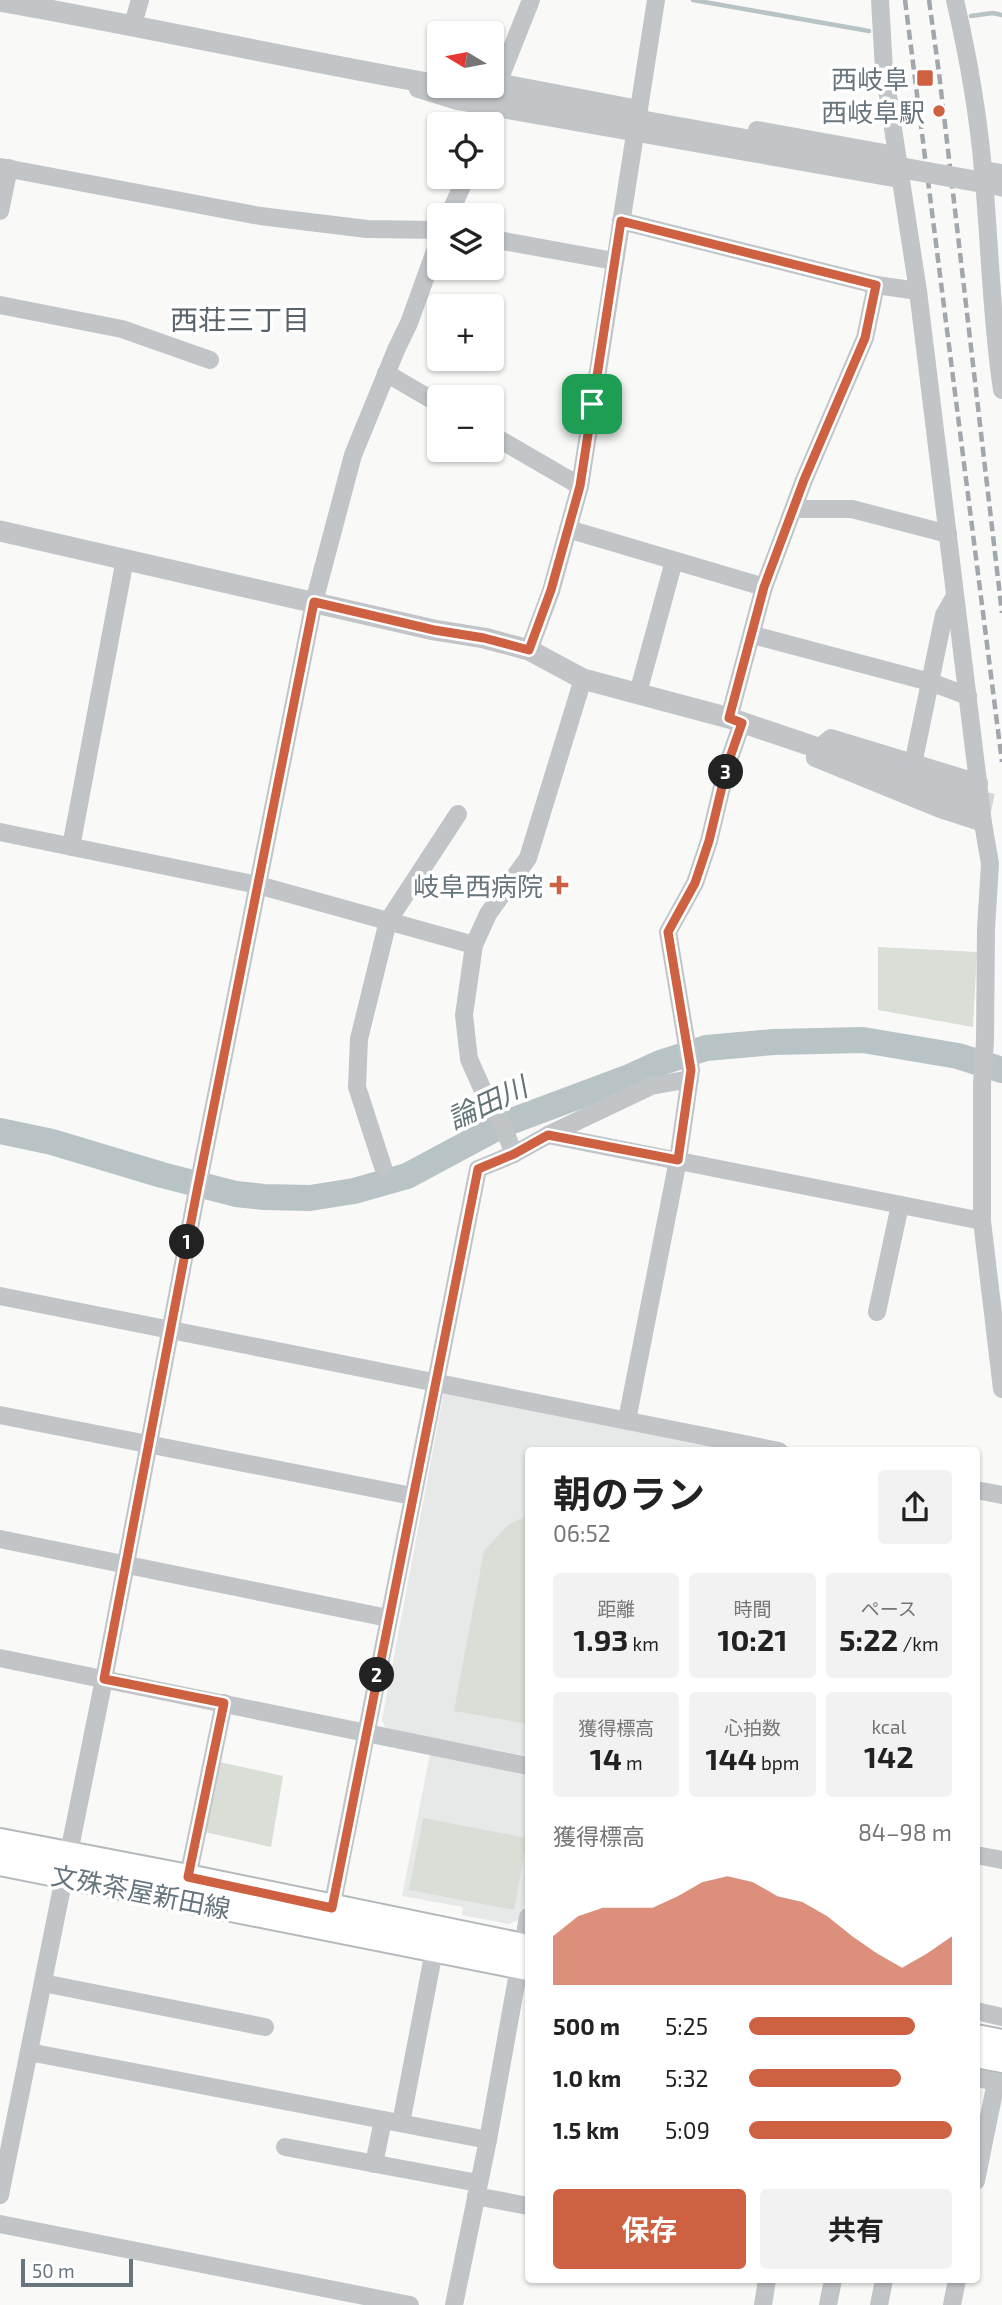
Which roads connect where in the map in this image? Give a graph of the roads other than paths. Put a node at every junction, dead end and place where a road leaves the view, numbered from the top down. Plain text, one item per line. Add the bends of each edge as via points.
1 (140, 0) edge
2 (531, 0) edge
3 (656, 0) edge
4 (880, 0) edge
5 (955, 0) edge
6 (0, 1) edge
7 (134, 24) junction
8 (504, 62) edge
9 (364, 72) junction
10 (427, 74) edge
11 (427, 83) edge
12 (504, 84) edge
13 (504, 97) edge
14 (639, 109) junction
15 (480, 112) edge
16 (504, 118) edge
17 (757, 130) dead end
18 (635, 134) junction
19 (896, 155) junction
20 (4, 167) edge
21 (983, 170) junction
22 (1002, 173) edge
23 (900, 179) junction
24 (996, 196) edge
25 (0, 211) edge
26 (621, 221) junction
27 (427, 230) edge
28 (504, 241) edge
29 (614, 261) junction
30 (427, 273) edge
31 (876, 285) junction
32 (918, 291) junction
33 (0, 305) edge
34 (210, 359) dead end
35 (386, 373) junction
36 (1002, 390) edge
37 (427, 397) edge
38 (504, 442) edge
39 (580, 486) junction
40 (794, 509) junction
41 (568, 529) junction
42 (0, 531) edge
43 (948, 534) junction
44 (125, 559) junction
45 (674, 561) junction
46 (764, 587) junction
47 (955, 596) junction
48 (314, 602) junction
49 (753, 635) junction
50 (529, 650) junction
51 (583, 680) junction
52 (930, 682) junction
53 (638, 693) junction
54 (968, 696) junction
55 (735, 720) junction
56 (820, 747) junction
57 (913, 764) junction
58 (976, 791) junction
59 (458, 814) dead end
60 (983, 823) junction
61 (0, 832) edge
62 (71, 847) junction
63 (258, 885) junction
64 (388, 921) junction
65 (474, 945) junction
66 (691, 1074) junction
67 (548, 1135) junction
68 (512, 1150) junction
69 (678, 1160) junction
70 (383, 1167) dead end
71 (900, 1205) junction
72 (982, 1222) junction
73 (0, 1296) edge
74 (877, 1312) dead end
75 (171, 1331) junction
76 (435, 1381) junction
77 (1002, 1389) edge
78 (0, 1415) edge
79 (627, 1420) junction
80 (149, 1445) junction
81 (759, 1447) edge
82 (980, 1491) edge
83 (1002, 1495) edge
84 (412, 1496) junction
85 (0, 1539) edge
86 (126, 1564) junction
87 (388, 1618) junction
88 (0, 1658) edge
89 (104, 1679) junction
90 (224, 1703) junction
91 (366, 1733) junction
92 (525, 1765) edge
93 (0, 1841) edge
94 (980, 1856) edge
95 (1002, 1860) edge
96 (0, 1863) edge
97 (66, 1865) junction
98 (188, 1877) junction
99 (332, 1908) junction
100 (434, 1951) junction
101 (525, 1957) edge
102 (43, 1983) junction
103 (980, 2012) edge
104 (1002, 2017) edge
105 (265, 2027) dead end
106 (980, 2038) edge
107 (1002, 2042) edge
108 (29, 2052) junction
109 (980, 2058) edge
110 (1000, 2075) edge
111 (980, 2078) edge
112 (392, 2122) junction
113 (488, 2140) junction
114 (285, 2147) dead end
115 (980, 2162) edge
116 (374, 2164) junction
117 (477, 2190) junction
118 (0, 2195) edge
119 (525, 2205) edge
120 (0, 2224) edge
121 (766, 2283) edge
122 (832, 2283) edge
123 (883, 2283) edge
124 (956, 2283) edge
125 (410, 2305) edge
126 (454, 2305) edge
127 (762, 2305) edge
128 (828, 2305) edge
129 (879, 2305) edge
130 (952, 2305) edge

1 - 7 street
2 - 8 street
3 - 14 street
4 - 19 street
5 - 21 street via 970,69
6 - 7 street
7 - 9 street
9 - 10 street
9 - 11 street
9 - 15 street
12 - 14 street
13 - 24 street, bridge
14 - 18 street
16 - 18 street
17 - 19 street
18 - 23 street
18 - 26 street
19 - 23 street
20 - 25 street
20 - 27 street via 260,216 367,229
21 - 22 street
21 - 24 street
23 - 32 street
24 - 36 street via 995,345
26 - 29 street
26 - 31 street
28 - 29 street
29 - 39 street
30 - 35 street
31 - 32 street
31 - 40 street via 865,338
32 - 43 street
33 - 34 street via 122,329
35 - 37 street
35 - 48 street via 353,455
38 - 39 street
39 - 41 street
40 - 43 street via 852,509
40 - 46 street
41 - 45 street
41 - 50 street
42 - 44 street
43 - 47 street
44 - 48 street
44 - 62 street
45 - 46 street
45 - 53 street
46 - 49 street
47 - 52 street via 944,615
47 - 54 street
48 - 50 street
48 - 63 street
49 - 52 street
49 - 55 street
50 - 51 street
51 - 53 street
51 - 65 street via 528,858 488,914
52 - 54 street
52 - 57 street
53 - 55 street
54 - 58 street
55 - 56 street
55 - 66 street via 709,841 695,883 668,932
56 - 57 street via 831,738
56 - 58 street via 873,768
56 - 60 street via 815,758
57 - 58 street
58 - 60 street
59 - 64 street
60 - 72 street via 990,864
61 - 62 street
62 - 63 street
63 - 64 street
63 - 75 street
64 - 65 street
64 - 70 street via 359,1039 357,1087
65 - 68 street via 464,1015 469,1059
66 - 67 street via 650,1086
66 - 69 street
67 - 68 street
67 - 69 street
68 - 76 street via 478,1169
69 - 71 street
69 - 79 street
71 - 72 street
71 - 74 street
72 - 77 street
73 - 75 street
75 - 76 street
75 - 80 street
76 - 79 street
76 - 84 street
78 - 80 street
79 - 81 street
80 - 84 street
80 - 86 street
82 - 83 street
84 - 87 street
85 - 86 street
86 - 87 street
86 - 89 street
87 - 91 street
88 - 89 street
89 - 90 street
89 - 97 street
90 - 91 street
90 - 98 street
91 - 92 street
91 - 99 street
93 - 97 main road, 文殊茶屋新田線
94 - 95 street
96 - 97 main road, 文殊茶屋新田線
97 - 98 main road, 文殊茶屋新田線
97 - 100 main road, 文殊茶屋新田線
97 - 102 street
98 - 99 main road, 文殊茶屋新田線
99 - 101 main road, 文殊茶屋新田線
100 - 101 main road, 文殊茶屋新田線
100 - 112 street
101 - 113 street
102 - 105 street
102 - 108 street
103 - 104 street
106 - 107 main road
108 - 112 street
108 - 118 street
109 - 110 main road
110 - 111 street
110 - 115 street
112 - 113 street
112 - 116 street
113 - 117 street
114 - 116 street
116 - 117 street
117 - 119 street
117 - 126 street
120 - 125 street
121 - 127 street
122 - 128 street
123 - 129 street
124 - 130 street

